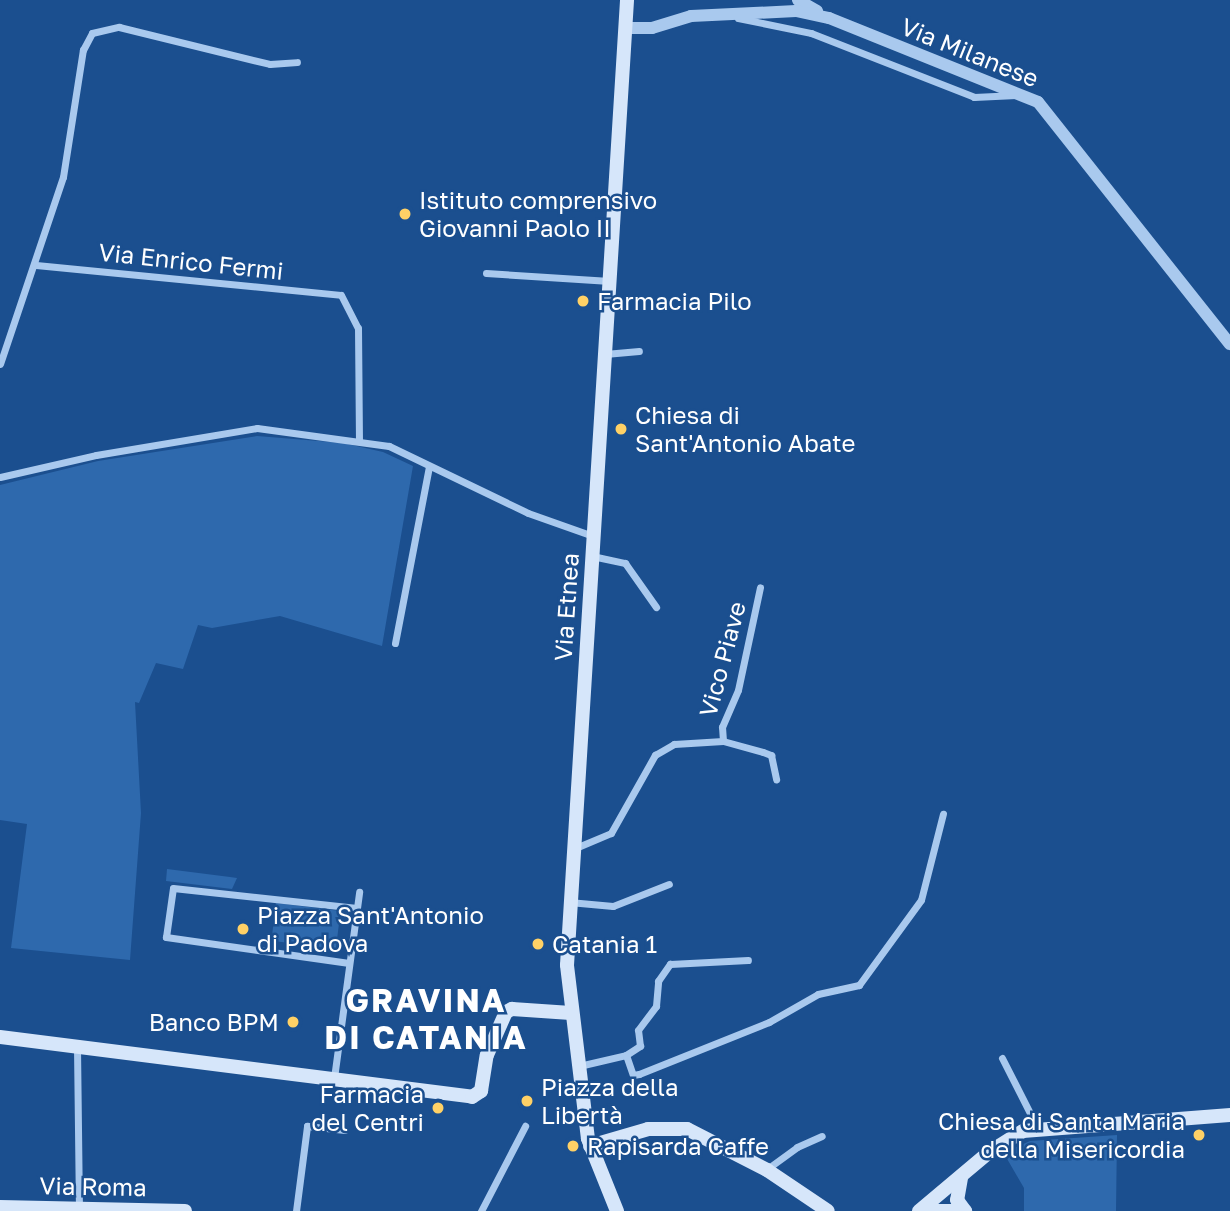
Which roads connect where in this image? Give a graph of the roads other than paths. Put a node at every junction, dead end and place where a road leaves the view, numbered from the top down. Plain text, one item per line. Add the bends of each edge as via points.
1 (627, 0) edge
2 (798, 0) edge
3 (713, 14) junction
4 (829, 18) junction
5 (626, 28) junction
6 (298, 62) dead end
7 (1023, 94) junction
8 (36, 265) junction
9 (486, 273) dead end
10 (610, 281) junction
11 (1230, 344) edge
12 (639, 351) dead end
13 (605, 355) junction
14 (0, 365) edge
15 (359, 441) junction
16 (429, 466) junction
17 (0, 477) edge
18 (594, 536) junction
19 (593, 556) junction
20 (760, 587) dead end
21 (656, 607) dead end
22 (395, 643) dead end
23 (723, 741) junction
24 (776, 779) dead end
25 (943, 814) dead end
26 (572, 850) junction
27 (669, 884) dead end
28 (359, 892) dead end
29 (569, 902) junction
30 (357, 908) junction
31 (748, 960) dead end
32 (349, 963) junction
33 (571, 1013) junction
34 (0, 1037) edge
35 (77, 1047) junction
36 (626, 1055) junction
37 (1002, 1058) dead end
38 (578, 1067) junction
39 (334, 1078) junction
40 (1230, 1115) edge
41 (525, 1126) dead end
42 (1039, 1129) junction
43 (345, 1130) dead end
44 (822, 1136) dead end
45 (590, 1146) junction
46 (766, 1170) junction
47 (961, 1178) junction
48 (0, 1207) edge
49 (79, 1209) junction
50 (185, 1211) edge
51 (296, 1211) edge
52 (481, 1211) edge
53 (617, 1211) edge
54 (828, 1211) edge
55 (919, 1211) edge
56 (932, 1211) edge
57 (965, 1211) edge

1 - 5 main road, Via Etnea
2 - 4 street
3 - 4 street, Via Milanese via 781,10
3 - 5 street, Via Milanese via 652,28
3 - 7 street via 811,33 974,97
4 - 7 street, Via Milanese
5 - 10 main road, Via Etnea
6 - 8 street via 270,64 119,27 101,27 92,33 83,50 63,177
7 - 11 street, Via Milanese via 1049,113
8 - 14 street
8 - 15 street, Via Enrico Fermi via 341,295 358,328
9 - 10 street
10 - 13 main road, Via Etnea
12 - 13 street
13 - 18 main road, Via Etnea
15 - 16 street via 389,446
15 - 17 street via 257,428
16 - 18 street via 528,513
16 - 22 street
18 - 19 main road, Via Etnea
19 - 21 street via 625,563
19 - 26 main road, Via Etnea
20 - 23 street, Vico Piave via 738,690 722,727
23 - 24 street via 771,755
23 - 26 street via 664,748 655,755 611,833
25 - 36 street via 921,900 859,985 818,994 769,1022 633,1075
26 - 29 main road, Via Etnea
27 - 29 street via 613,906
28 - 30 street
29 - 33 main road, Via Etnea
30 - 32 street
30 - 32 street via 173,888 166,937
31 - 36 street via 670,964 658,981 656,1006 639,1030 640,1046
32 - 39 street
33 - 38 main road, Via Etnea
33 - 39 main road via 506,1012 487,1055 481,1091 472,1097
34 - 35 main road
35 - 39 main road
35 - 49 street
36 - 38 street
37 - 42 street
38 - 45 main road, Via Etnea
40 - 42 main road
41 - 52 street
42 - 47 main road via 1009,1137
43 - 51 street via 307,1126
44 - 46 street via 797,1147
45 - 46 main road via 648,1129 687,1129
45 - 53 main road, Via Etnea
46 - 54 main road
47 - 55 main road
47 - 57 main road via 957,1199
48 - 49 main road, Via Roma
49 - 50 main road, Via Roma
56 - 57 main road

